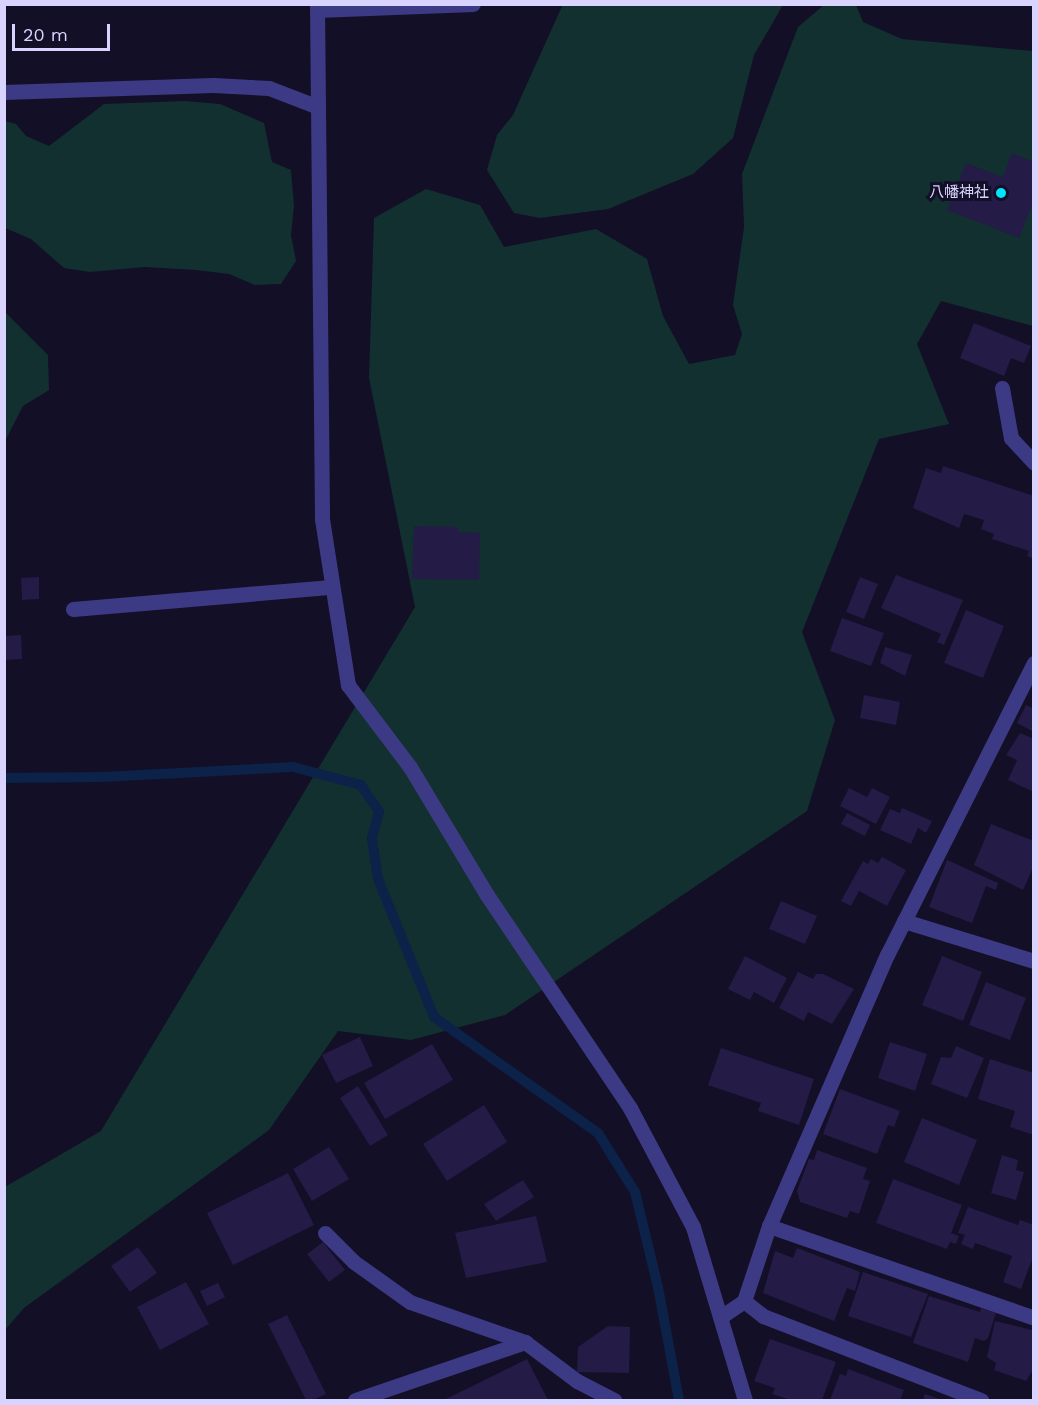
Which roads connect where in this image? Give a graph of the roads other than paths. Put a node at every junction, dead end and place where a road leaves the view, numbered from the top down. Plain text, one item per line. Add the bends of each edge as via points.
1 (473, 4) edge
2 (317, 7) edge
3 (4, 92) edge
4 (316, 106) junction
5 (1002, 388) dead end
6 (1034, 463) edge
7 (331, 587) junction
8 (73, 609) dead end
9 (1034, 663) edge
10 (904, 921) junction
11 (1034, 961) edge
12 (769, 1226) junction
13 (325, 1233) dead end
14 (744, 1301) junction
15 (722, 1316) junction
16 (1034, 1318) edge
17 (525, 1342) junction
18 (355, 1401) edge
19 (614, 1401) edge
20 (745, 1401) edge
21 (981, 1401) edge

1 - 2 street
2 - 4 street
3 - 4 street via 213,85 268,88
4 - 7 street via 322,519
5 - 6 street via 1011,438
7 - 8 street
7 - 15 street via 348,685 410,767 488,895 630,1108 693,1227
9 - 10 street
10 - 11 street
10 - 12 street
12 - 14 street
12 - 16 street
13 - 17 street via 354,1262 410,1302
14 - 15 street
14 - 21 street via 763,1316
15 - 20 street
17 - 18 street
17 - 19 street via 577,1381

